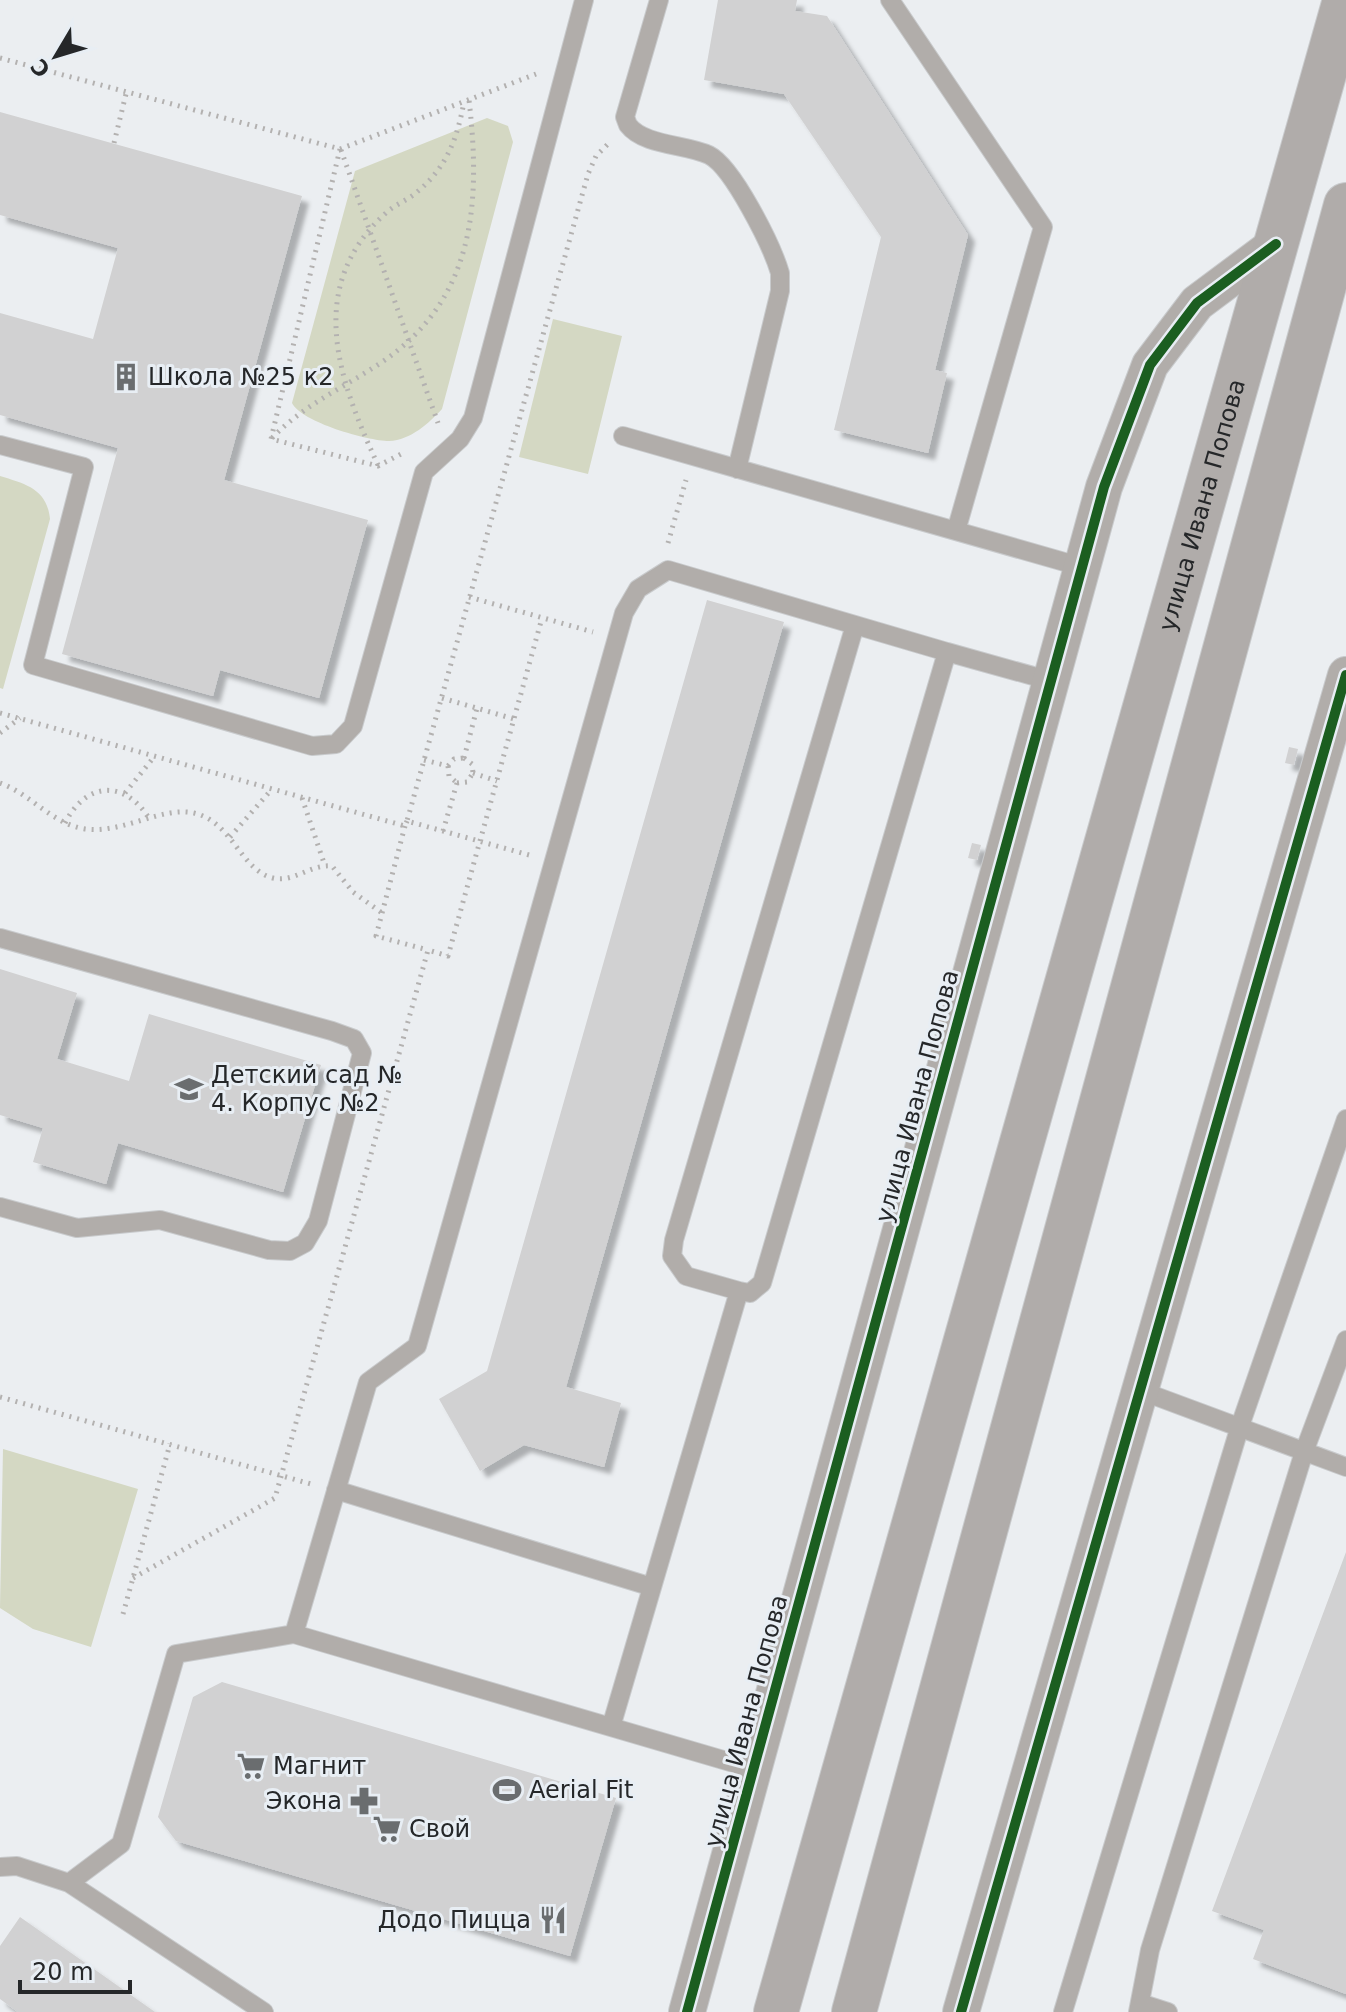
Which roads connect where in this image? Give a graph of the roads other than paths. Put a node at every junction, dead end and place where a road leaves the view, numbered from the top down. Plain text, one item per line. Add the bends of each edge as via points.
1 (584, 0) edge
2 (659, 0) edge
3 (890, 0) edge
4 (1345, 0) edge
5 (1343, 238) edge
6 (1276, 244) junction
7 (623, 436) dead end
8 (0, 445) edge
9 (737, 469) junction
10 (956, 531) junction
11 (1082, 567) junction
12 (855, 625) junction
13 (947, 652) junction
14 (1346, 675) edge
15 (1051, 681) junction
16 (0, 938) edge
17 (1346, 1119) edge
18 (0, 1207) edge
19 (739, 1291) junction
20 (1346, 1340) edge
21 (1139, 1390) junction
22 (1240, 1426) junction
23 (1304, 1452) junction
24 (1346, 1467) edge
25 (336, 1490) junction
26 (652, 1587) junction
27 (294, 1634) junction
28 (611, 1727) junction
29 (754, 1769) junction
30 (0, 1867) edge
31 (69, 1883) junction
32 (1139, 2007) edge
33 (264, 2012) edge
34 (687, 2012) edge
35 (776, 2012) edge
36 (854, 2012) edge
37 (961, 2012) edge
38 (1063, 2012) edge
39 (1168, 2012) edge

1 - 8 lane via 473,418 460,439 424,472 353,726 336,744 312,746 33,665 84,467
2 - 9 lane via 625,117 628,125 723,165 780,273
3 - 10 lane via 1043,227
4 - 6 main road, улица Ивана Попова
5 - 36 main road
6 - 11 street, улица Ивана Попова via 1197,303 1150,365 1104,487
6 - 35 main road, улица Ивана Попова
7 - 9 lane
9 - 10 lane
10 - 11 lane
11 - 15 street, улица Ивана Попова
12 - 13 lane
12 - 19 lane via 674,1240 672,1256 686,1276
12 - 25 lane via 668,570 638,589 624,613 417,1346 368,1382
13 - 15 lane
13 - 19 lane via 762,1283 750,1293
14 - 21 street
15 - 29 street, улица Ивана Попова
16 - 18 lane via 332,1031 354,1039 362,1053 318,1221 305,1243 290,1251 160,1220 77,1228
17 - 22 lane
19 - 26 lane
20 - 23 lane
21 - 22 lane
21 - 37 street
22 - 23 lane
22 - 38 lane
23 - 24 lane
23 - 32 lane via 1150,1950
25 - 26 lane
25 - 27 lane
26 - 28 lane
27 - 28 lane
27 - 31 lane via 176,1654 121,1844
28 - 29 lane
29 - 34 street, улица Ивана Попова
30 - 31 lane via 17,1866
31 - 33 lane
32 - 39 lane

